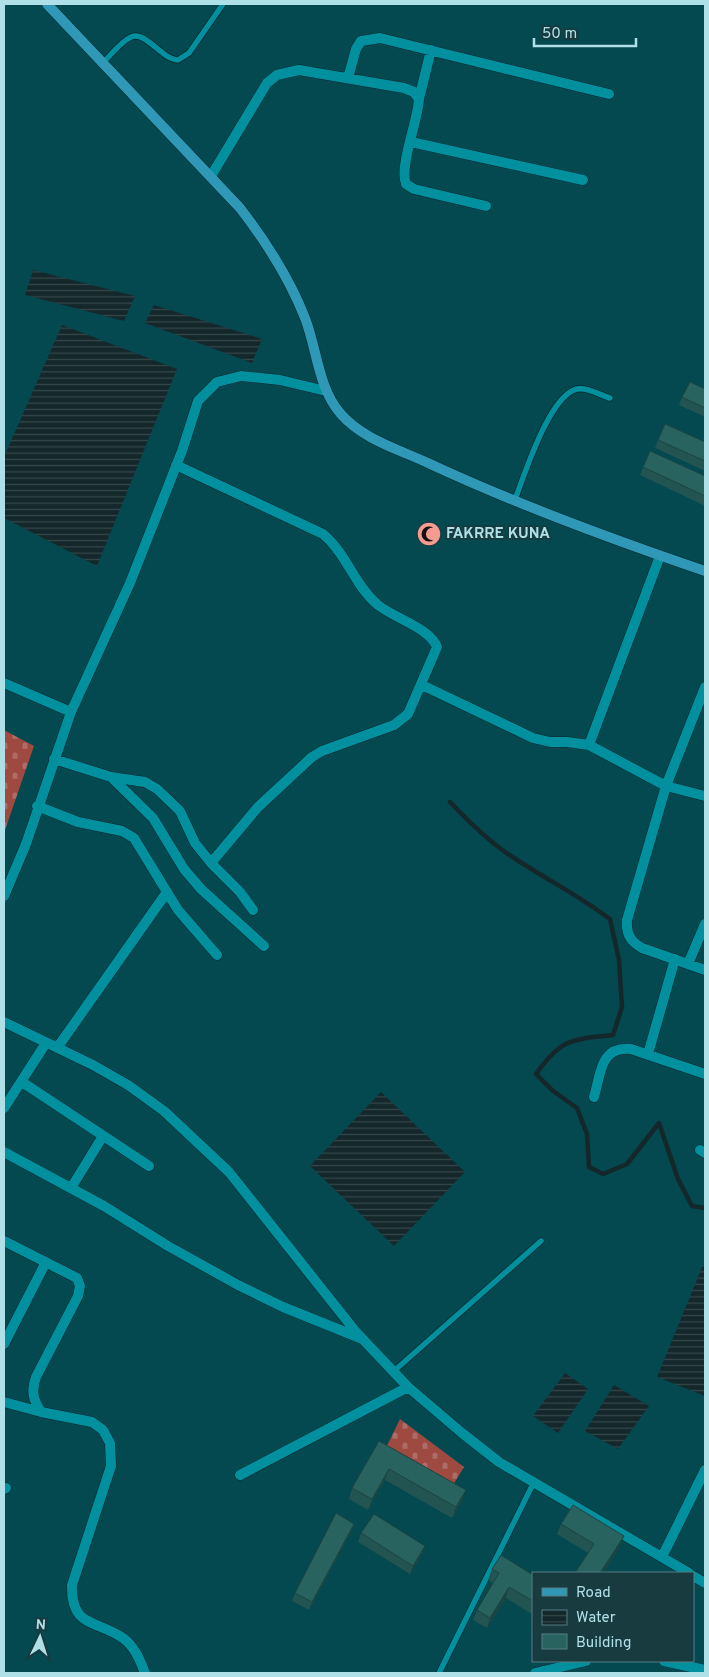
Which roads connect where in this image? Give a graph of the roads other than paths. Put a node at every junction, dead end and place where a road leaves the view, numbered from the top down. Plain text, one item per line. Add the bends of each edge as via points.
1 (47, 4) edge
2 (223, 4) edge
3 (431, 50) junction
4 (102, 64) junction
5 (348, 78) junction
6 (610, 94) dead end
7 (420, 99) junction
8 (411, 142) junction
9 (210, 176) junction
10 (583, 180) dead end
11 (486, 206) dead end
12 (326, 391) junction
13 (610, 398) dead end
14 (176, 465) junction
15 (514, 502) junction
16 (660, 556) junction
17 (705, 571) edge
18 (4, 683) edge
19 (422, 685) junction
20 (705, 687) edge
21 (70, 712) junction
22 (589, 745) junction
23 (54, 759) junction
24 (111, 777) junction
25 (666, 786) junction
26 (705, 796) edge
27 (37, 806) junction
28 (211, 863) junction
29 (167, 892) junction
30 (4, 896) edge
31 (253, 910) dead end
32 (705, 924) edge
33 (264, 946) dead end
34 (217, 955) dead end
35 (675, 959) junction
36 (688, 964) junction
37 (705, 970) edge
38 (4, 1022) edge
39 (46, 1043) junction
40 (57, 1048) junction
41 (648, 1054) junction
42 (705, 1074) edge
43 (22, 1082) junction
44 (594, 1097) dead end
45 (4, 1108) edge
46 (103, 1136) junction
47 (4, 1152) edge
48 (149, 1166) dead end
49 (71, 1188) junction
50 (4, 1241) edge
51 (541, 1241) dead end
52 (46, 1262) junction
53 (364, 1340) junction
54 (4, 1344) edge
55 (394, 1371) junction
56 (408, 1387) junction
57 (4, 1402) edge
58 (41, 1412) junction
59 (705, 1470) edge
60 (240, 1475) dead end
61 (534, 1482) junction
62 (662, 1557) junction
63 (687, 1572) edge
64 (694, 1577) edge
65 (705, 1583) edge
66 (582, 1662) edge
67 (669, 1662) edge
68 (705, 1670) edge
69 (145, 1673) edge
70 (439, 1673) edge
71 (535, 1673) edge

1 - 4 main road
2 - 4 lane via 190,53 178,60 166,58 143,37 137,36 127,40
3 - 5 street via 380,38 361,41
3 - 6 street
3 - 7 street
4 - 9 main road
5 - 7 street via 404,88
5 - 9 street via 299,70 277,75 259,95
7 - 8 street
8 - 10 street
8 - 11 street via 404,170 406,184 414,189
9 - 12 main road via 269,245 289,280 306,320
12 - 14 street via 280,380 241,376 217,382 198,401
12 - 15 main road via 340,413 362,433
13 - 15 lane via 577,389 558,404 543,429
14 - 19 street via 310,526 335,544 369,596 389,613 435,640 435,654
14 - 21 street via 114,621
15 - 16 main road
16 - 17 main road
16 - 22 street
18 - 21 street
19 - 22 street via 533,738
19 - 28 street via 408,714 401,720 312,757 258,807
20 - 25 street
21 - 23 street
22 - 25 street
23 - 24 street
23 - 27 street
24 - 28 street via 144,782 169,798 180,811 194,843
24 - 33 street via 153,818 184,869 201,889
25 - 26 street
25 - 35 street via 626,920 626,930 634,943
27 - 29 street via 78,822 122,831 134,838
27 - 30 street via 26,844
28 - 31 street
29 - 34 street
29 - 40 street
32 - 36 street
35 - 36 street
35 - 41 street
36 - 37 street
38 - 39 street
39 - 40 street
39 - 43 street
40 - 53 street via 128,1085 164,1111 229,1172
41 - 42 street
41 - 44 street via 631,1048 612,1051 606,1057
43 - 45 street
43 - 46 street
46 - 48 street
46 - 49 street
47 - 49 street
49 - 53 street via 238,1285
50 - 52 street
51 - 55 lane
52 - 54 street
52 - 58 street via 77,1278 80,1286 32,1389 33,1399
53 - 55 street
55 - 56 street
56 - 60 street
56 - 61 street via 499,1462
57 - 58 street
58 - 69 street via 92,1422 103,1430 110,1443 111,1466 72,1585 72,1603 80,1617 124,1638 139,1655
59 - 62 street
61 - 62 street
61 - 70 lane
62 - 63 street
64 - 65 street
66 - 71 street
67 - 68 street

